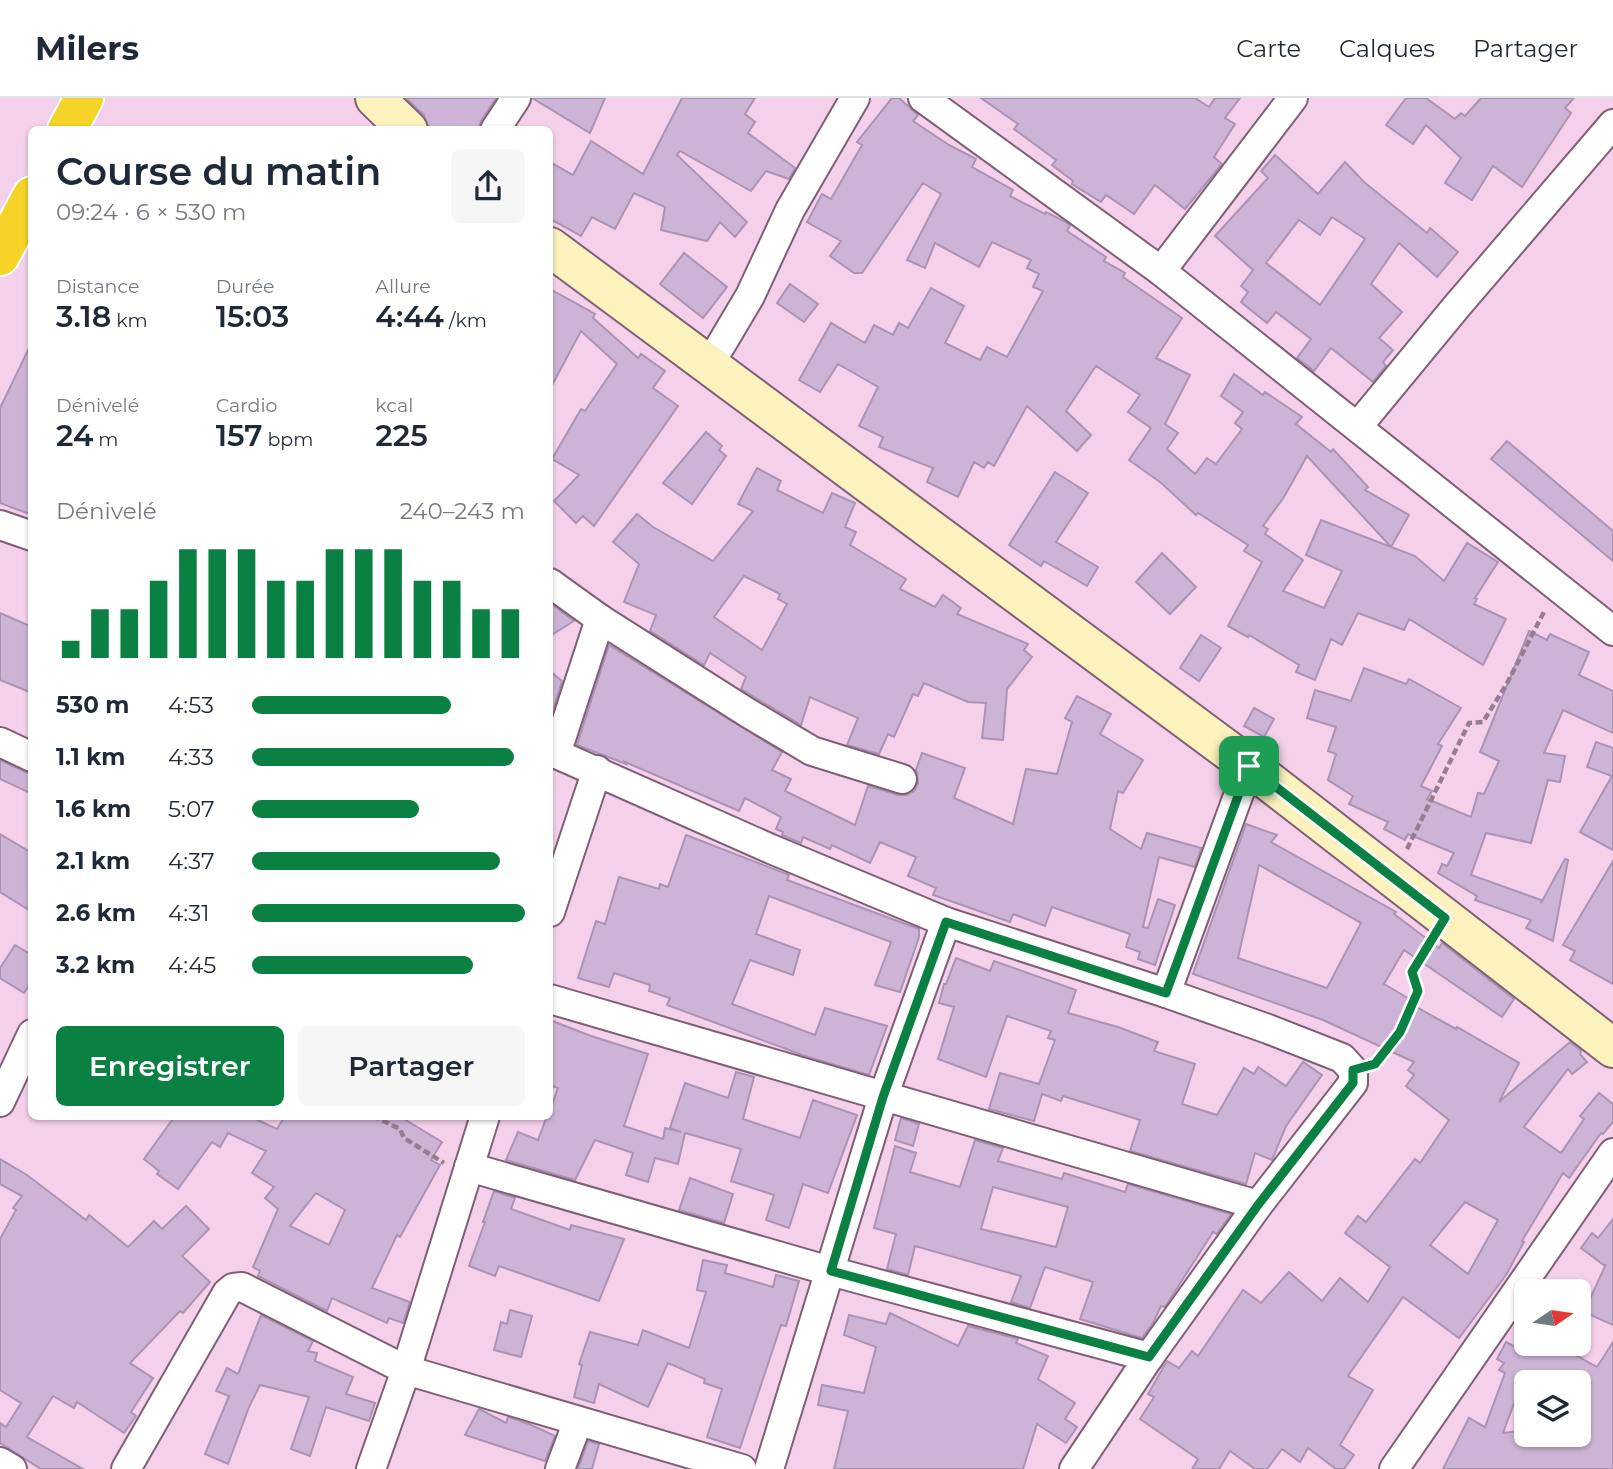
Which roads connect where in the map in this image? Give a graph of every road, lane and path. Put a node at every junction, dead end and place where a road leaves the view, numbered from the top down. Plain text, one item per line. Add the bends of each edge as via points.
1 (84, 98) edge
2 (375, 98) edge
3 (516, 98) edge
4 (855, 98) edge
5 (923, 98) edge
6 (1293, 98) edge
7 (951, 107) edge
8 (1613, 124) edge
9 (69, 126) edge
10 (404, 126) edge
11 (498, 126) edge
12 (28, 204) edge
13 (553, 249) edge
14 (0, 256) edge
15 (1161, 271) junction
16 (709, 365) junction
17 (1358, 426) junction
18 (0, 525) edge
19 (28, 535) edge
20 (553, 585) edge
21 (1556, 587) junction
22 (600, 619) junction
23 (1613, 631) edge
24 (0, 742) edge
25 (553, 752) edge
26 (28, 755) edge
27 (1249, 766) junction
28 (597, 770) junction
29 (902, 779) dead end
30 (1393, 878) junction
31 (553, 903) edge
32 (1445, 918) junction
33 (946, 922) junction
34 (1166, 993) junction
35 (553, 1000) edge
36 (28, 1042) edge
37 (1613, 1048) edge
38 (1353, 1070) junction
39 (883, 1097) junction
40 (0, 1102) edge
41 (381, 1120) edge
42 (484, 1120) edge
43 (1613, 1153) edge
44 (469, 1167) junction
45 (1258, 1205) junction
46 (831, 1271) junction
47 (1149, 1357) junction
48 (406, 1370) junction
49 (578, 1421) junction
50 (0, 1462) edge
51 (12, 1469) edge
52 (126, 1469) edge
53 (371, 1469) edge
54 (560, 1469) edge
55 (742, 1469) edge
56 (769, 1469) edge
57 (1074, 1469) edge
58 (1394, 1469) edge

1 - 9 highway
2 - 10 street
3 - 11 street
4 - 16 street
5 - 7 street
6 - 15 street
7 - 15 street
8 - 17 street
12 - 14 highway
13 - 16 street
15 - 17 street
16 - 27 street
17 - 21 street
18 - 19 street
20 - 22 street
21 - 23 street
21 - 30 path via 1506,685 1482,722 1469,723
22 - 25 street
22 - 29 street via 812,751
24 - 26 street
25 - 28 street
27 - 30 street
27 - 34 street
28 - 31 street
28 - 33 street
30 - 32 street
32 - 37 street
32 - 38 path via 1412,972 1418,991 1400,1032 1375,1064
33 - 34 street
33 - 39 street
34 - 38 street via 1342,1058
35 - 39 street
36 - 40 street
38 - 45 street via 1353,1083
39 - 45 street
39 - 46 street
41 - 44 path via 447,1164
42 - 44 street
43 - 58 street
44 - 46 street
44 - 48 street
45 - 47 street
46 - 47 street
46 - 56 street
47 - 57 street
48 - 49 street
48 - 52 street via 242,1287 233,1288
48 - 53 street
49 - 54 street
49 - 55 street
50 - 51 street

